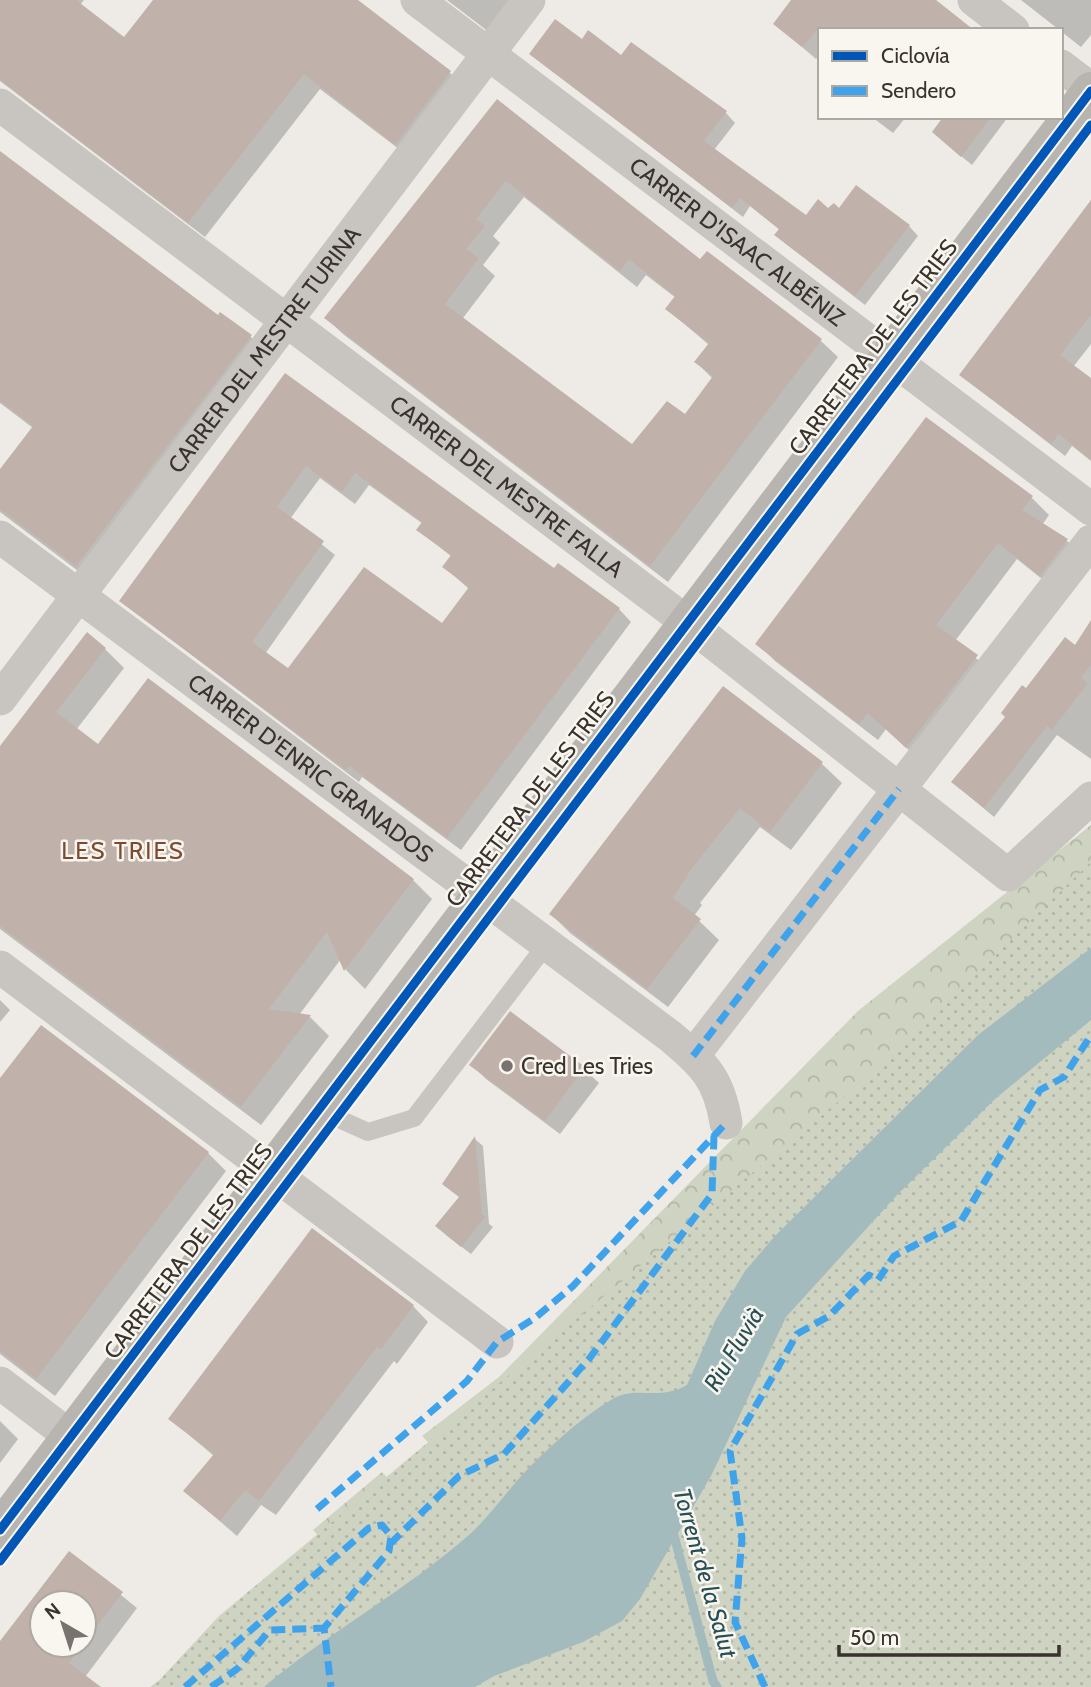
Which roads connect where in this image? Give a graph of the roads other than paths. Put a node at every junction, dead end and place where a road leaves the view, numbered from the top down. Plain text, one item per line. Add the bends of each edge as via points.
1 (417, 0) edge
2 (529, 0) edge
3 (974, 0) edge
4 (1010, 28) edge
5 (488, 54) junction
6 (1063, 68) edge
7 (1091, 90) edge
8 (0, 105) edge
9 (286, 321) junction
10 (890, 357) junction
11 (1091, 509) edge
12 (0, 537) edge
13 (1091, 541) edge
14 (78, 596) junction
15 (688, 623) junction
16 (0, 699) edge
17 (900, 789) junction
18 (1091, 798) edge
19 (480, 897) junction
20 (546, 945) junction
21 (0, 967) edge
22 (693, 1056) junction
23 (319, 1110) junction
24 (726, 1123) dead end
25 (271, 1172) junction
26 (497, 1342) dead end
27 (0, 1383) edge
28 (71, 1437) junction
29 (0, 1530) edge

1 - 5 street, CARRER D'ISAAC ALBÉNIZ
2 - 5 street, CARRER DEL MESTRE TURINA
3 - 4 street
5 - 9 street, CARRER DEL MESTRE TURINA
5 - 10 street, CARRER D'ISAAC ALBÉNIZ
6 - 7 street
7 - 10 street, CARRETERA DE LES TRIES
8 - 9 street, CARRER DEL MESTRE FALLA
9 - 14 street, CARRER DEL MESTRE TURINA
9 - 15 street, CARRER DEL MESTRE FALLA
10 - 11 street, CARRER D'ISAAC ALBÉNIZ
10 - 15 street, CARRETERA DE LES TRIES
12 - 14 street, CARRER D'ENRIC GRANADOS
13 - 17 street
14 - 16 street, CARRER DEL MESTRE TURINA
14 - 19 street, CARRER D'ENRIC GRANADOS
15 - 17 street, CARRER DEL MESTRE FALLA
15 - 19 street, CARRETERA DE LES TRIES
17 - 18 street, CARRER DEL MESTRE FALLA via 1008,875
17 - 22 street
19 - 20 street, CARRER D'ENRIC GRANADOS
19 - 23 street, CARRETERA DE LES TRIES
20 - 22 street, CARRER D'ENRIC GRANADOS
20 - 23 lane via 414,1118 368,1132
21 - 25 street
22 - 24 street, CARRER D'ENRIC GRANADOS via 721,1093
23 - 25 street, CARRETERA DE LES TRIES
25 - 26 street
25 - 28 street, CARRETERA DE LES TRIES
27 - 28 street
28 - 29 street, CARRETERA DE LES TRIES

